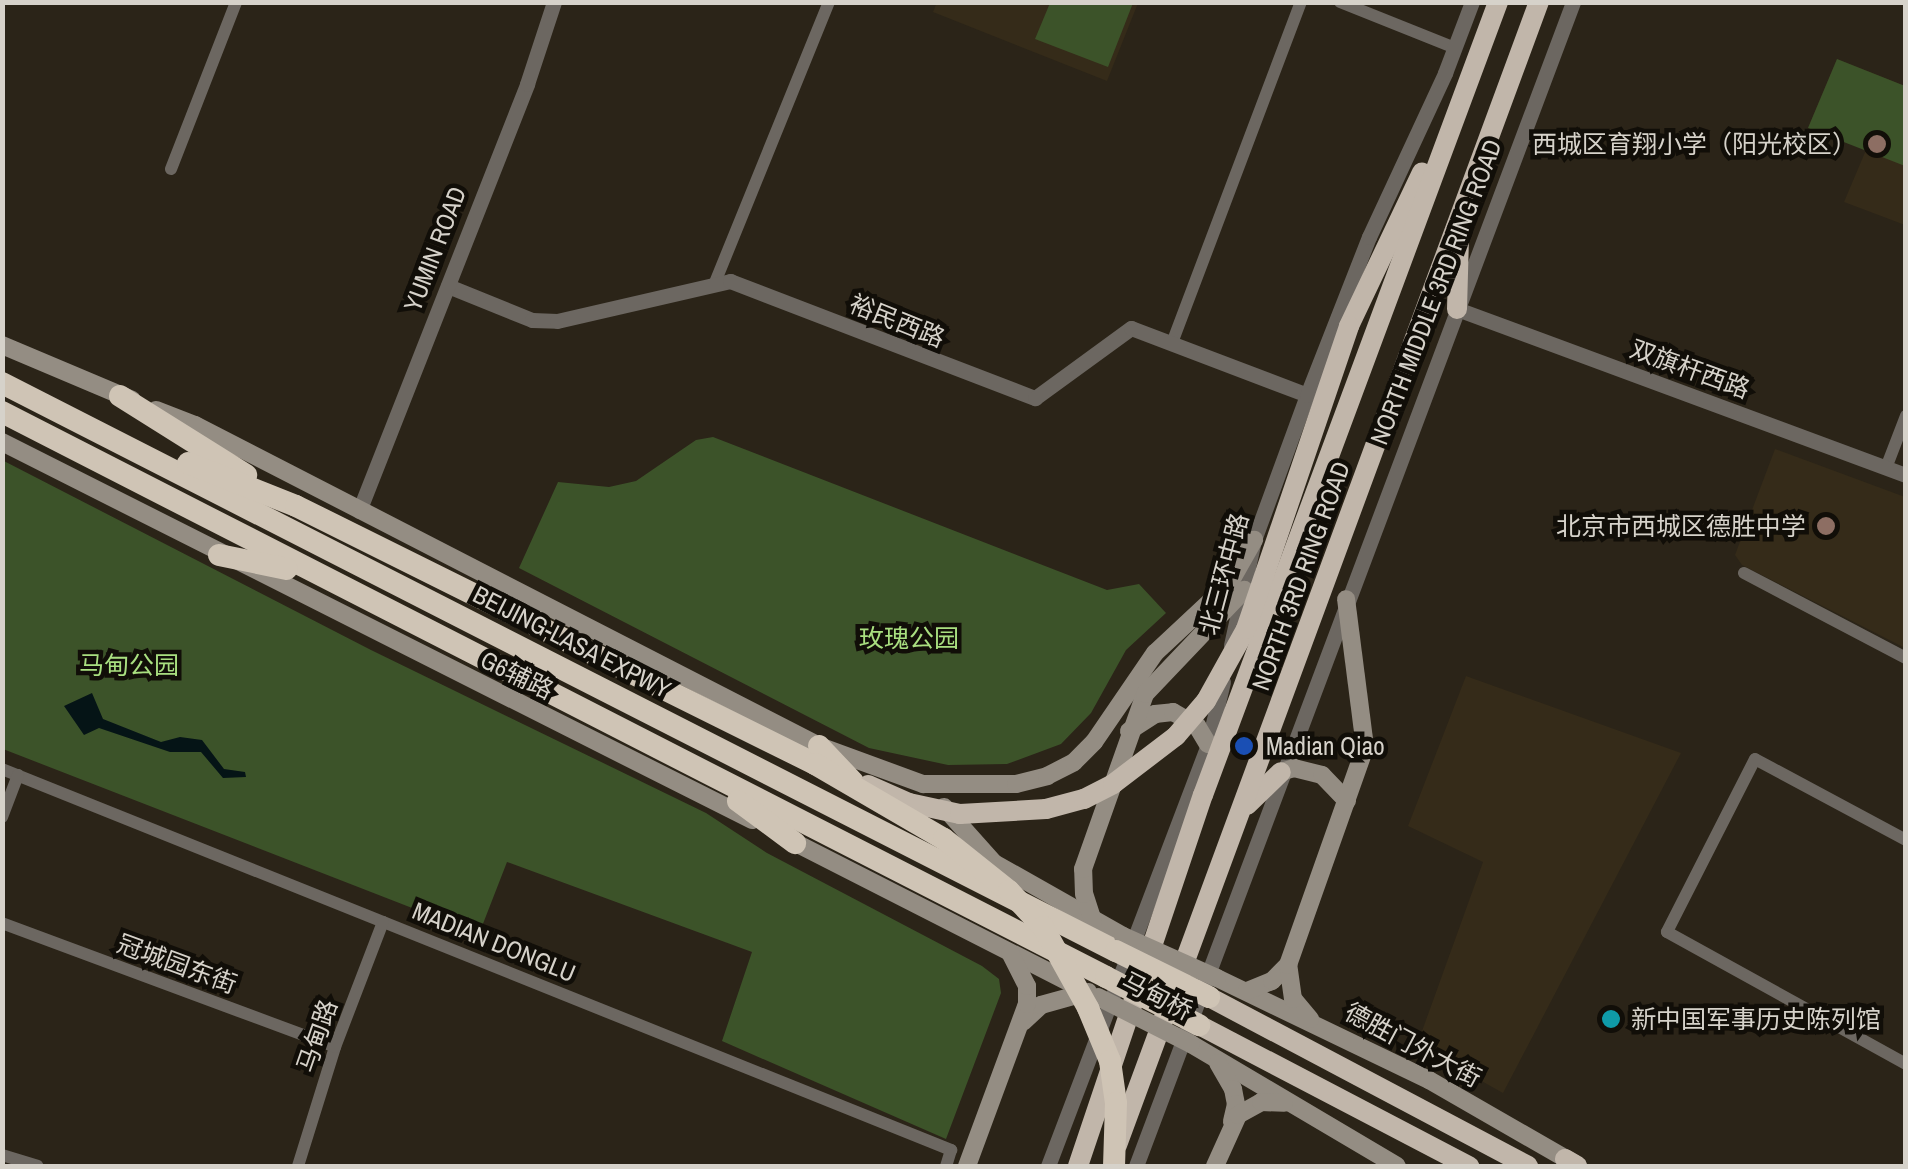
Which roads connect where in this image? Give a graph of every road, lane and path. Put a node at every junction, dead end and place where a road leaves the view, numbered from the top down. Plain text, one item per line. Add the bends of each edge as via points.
1 (236, 2) edge
2 (829, 2) edge
3 (1301, 2) edge
4 (1340, 2) edge
5 (1472, 2) edge
6 (1498, 2) edge
7 (1539, 2) edge
8 (1573, 2) edge
9 (554, 3) edge
10 (1455, 48) junction
11 (1475, 62) junction
12 (171, 169) dead end
13 (1460, 218) junction
14 (714, 285) junction
15 (448, 286) junction
16 (1457, 309) junction
17 (1172, 342) junction
18 (2, 345) edge
19 (2, 383) edge
20 (1306, 395) junction
21 (120, 396) junction
22 (2, 412) edge
23 (59, 412) junction
24 (1906, 416) edge
25 (2, 442) edge
26 (1886, 468) junction
27 (1906, 475) edge
28 (296, 506) junction
29 (359, 512) junction
30 (1254, 540) junction
31 (219, 555) junction
32 (1744, 572) dead end
33 (314, 575) junction
34 (1244, 590) junction
35 (1346, 600) junction
36 (1906, 658) edge
37 (1128, 731) junction
38 (1208, 744) junction
39 (817, 755) junction
40 (678, 758) junction
41 (2, 769) edge
42 (1281, 772) junction
43 (18, 775) junction
44 (924, 784) junction
45 (1203, 795) junction
46 (1348, 801) junction
47 (1242, 809) junction
48 (2, 817) edge
49 (1906, 840) edge
50 (795, 843) junction
51 (914, 847) junction
52 (1083, 869) junction
53 (1048, 895) junction
54 (383, 922) junction
55 (2, 924) edge
56 (1110, 934) junction
57 (1010, 952) junction
58 (1288, 966) junction
59 (1213, 988) junction
60 (1098, 989) junction
61 (1246, 991) junction
62 (1310, 1019) junction
63 (1022, 1022) junction
64 (1195, 1034) junction
65 (335, 1047) junction
66 (1216, 1058) junction
67 (1906, 1064) edge
68 (1294, 1106) junction
69 (1230, 1129) junction
70 (2, 1155) edge
71 (1574, 1164) edge
72 (38, 1166) edge
73 (298, 1166) edge
74 (946, 1166) edge
75 (970, 1166) edge
76 (1048, 1166) edge
77 (1078, 1166) edge
78 (1112, 1166) edge
79 (1136, 1166) edge
80 (1215, 1166) edge
81 (1397, 1166) edge
82 (1469, 1166) edge
83 (1528, 1166) edge

1 - 12 street
2 - 14 street
3 - 17 street
4 - 10 street
5 - 10 street, 北三环中路
6 - 11 highway, NORTH 3RD RING ROAD
7 - 13 highway, NORTH 3RD RING ROAD
8 - 16 street, NORTH MIDDLE 3RD RING ROAD
9 - 15 street, YUMIN ROAD
10 - 20 street, 北三环中路
11 - 39 highway, bridge via 1350,326 1232,660 1206,701 1144,764 1084,799 1032,810 960,814 909,802
11 - 45 highway, NORTH 3RD RING ROAD
13 - 16 highway
13 - 47 highway, NORTH 3RD RING ROAD
14 - 15 street, 裕民西路 via 557,321 532,320
14 - 17 street, 裕民西路 via 730,281 1034,398 1131,328
15 - 29 street, YUMIN ROAD
16 - 26 street, 双旗杆西路
16 - 35 street, NORTH MIDDLE 3RD RING ROAD
17 - 20 street, 裕民西路
18 - 21 main road
19 - 23 highway, BEIJING-LASA EXPWY
20 - 30 street, 北三环中路
21 - 28 highway
21 - 29 main road via 195,425
22 - 33 highway
23 - 28 highway
23 - 51 highway, BEIJING-LASA EXPWY
24 - 26 street
25 - 31 main road, G6辅路
26 - 27 street, 双旗杆西路
28 - 39 highway
29 - 39 main road
30 - 34 street, 北三环中路
30 - 44 main road via 1229,584 1147,663 1074,762 1016,784
31 - 33 highway
31 - 50 main road, G6辅路
32 - 36 street
33 - 40 highway
34 - 37 main road via 1166,668
34 - 38 street, 北三环中路
35 - 42 street
35 - 46 main road via 1365,747
37 - 38 main road via 1173,712 1197,726
37 - 52 main road
38 - 45 highway
38 - 76 street, 北三环中路
39 - 44 main road
39 - 51 highway
39 - 78 highway, bridge via 944,839 1043,928 1110,1061 1116,1103
40 - 50 highway
40 - 60 highway
41 - 43 street, MADIAN DONGLU
42 - 46 main road via 1294,768 1322,776
42 - 47 highway
42 - 79 street
43 - 48 street
43 - 54 street, MADIAN DONGLU
44 - 53 main road via 994,863
45 - 77 highway, NORTH 3RD RING ROAD
46 - 58 main road
47 - 78 highway, NORTH 3RD RING ROAD
49 - 67 street via 1755,759 1667,932
50 - 57 main road, G6辅路
51 - 56 highway, BEIJING-LASA EXPWY
52 - 53 main road
52 - 56 main road via 1084,894
53 - 56 main road
54 - 65 street, 马甸路
54 - 74 street, MADIAN DONGLU via 952,1150
55 - 65 street, 冠城园东街
56 - 59 highway, 马甸桥, bridge
57 - 60 main road, G6辅路
57 - 63 main road via 1028,986
58 - 61 main road
58 - 62 main road via 1293,999
59 - 61 main road, 德胜门外大街
59 - 83 highway
60 - 63 main road via 1041,1005
60 - 64 highway, 马甸桥, bridge
61 - 62 main road, 德胜门外大街
62 - 71 main road, 德胜门外大街
63 - 75 main road
64 - 66 main road
64 - 82 highway
65 - 73 street, 马甸路
66 - 68 main road
66 - 69 main road via 1233,1088
68 - 69 main road via 1261,1102 1246,1108
68 - 81 main road
69 - 80 main road
70 - 72 street

